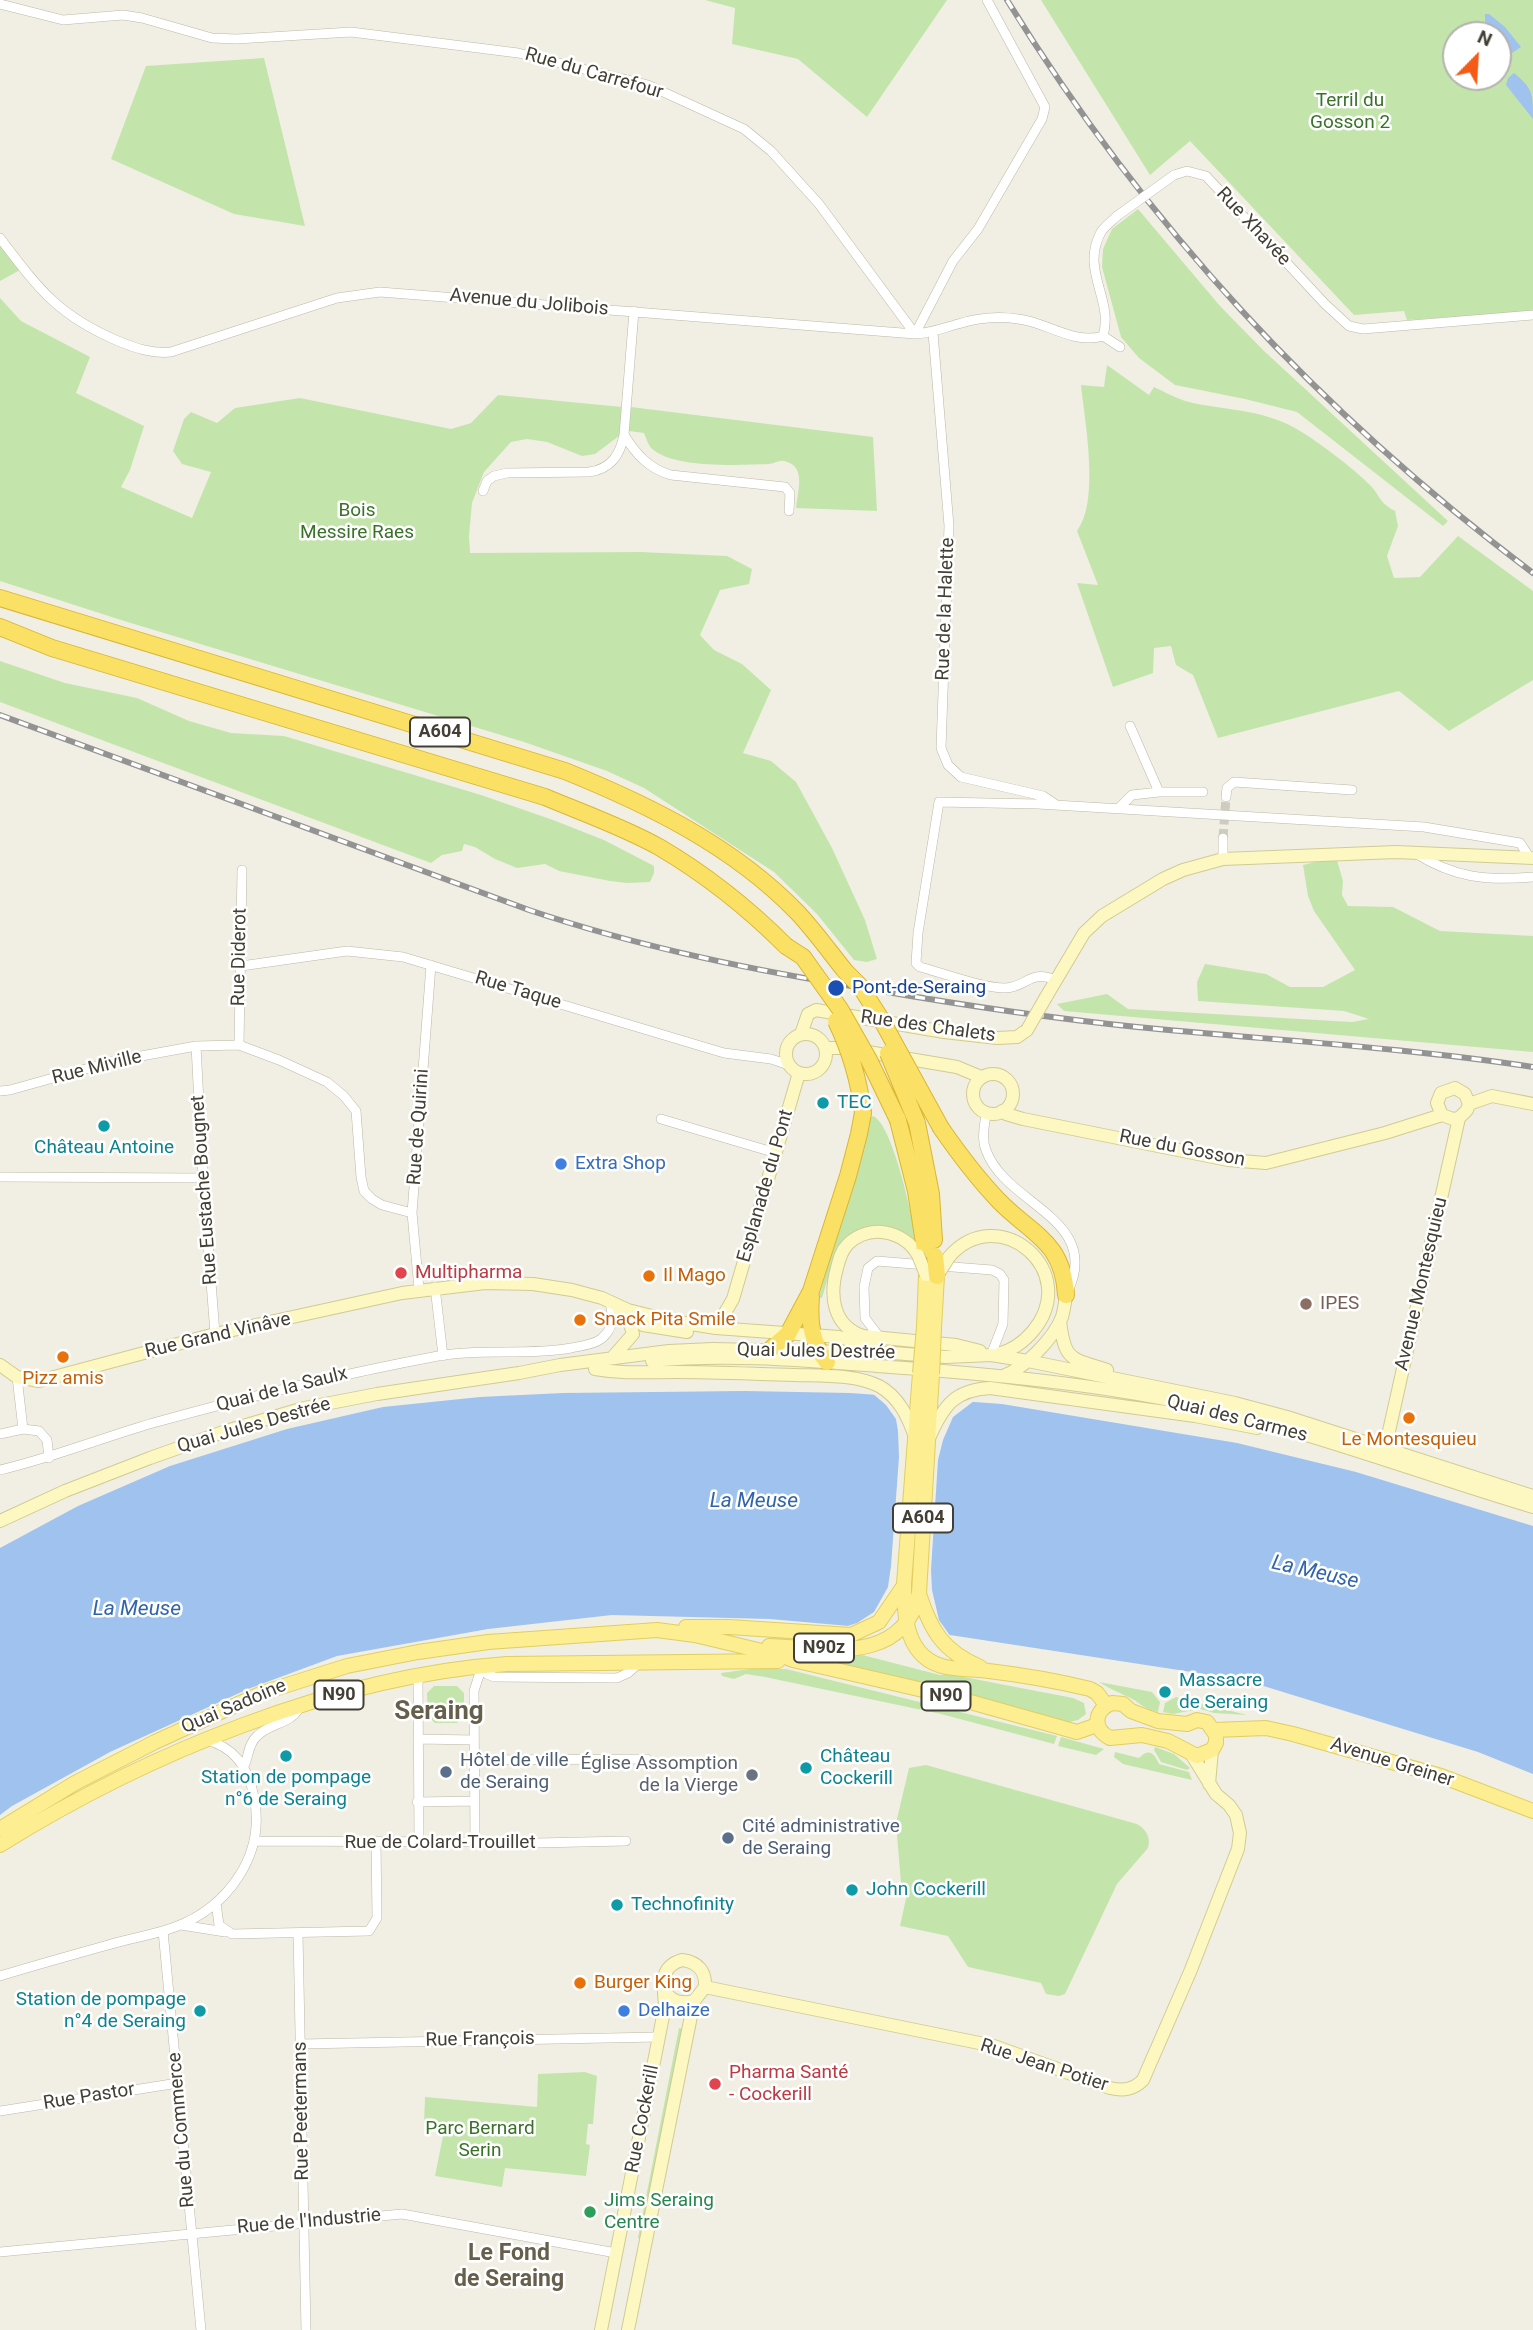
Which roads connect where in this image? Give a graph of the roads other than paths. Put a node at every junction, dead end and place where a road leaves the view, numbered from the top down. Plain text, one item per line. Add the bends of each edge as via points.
1 (987, 0) edge
2 (0, 4) edge
3 (0, 238) edge
4 (634, 312) junction
5 (1533, 315) edge
6 (933, 333) junction
7 (915, 334) junction
8 (1103, 336) junction
9 (1119, 347) dead end
10 (624, 435) junction
11 (483, 491) dead end
12 (789, 511) dead end
13 (0, 598) edge
14 (0, 627) edge
15 (0, 638) edge
16 (52, 648) junction
17 (1130, 726) dead end
18 (1352, 790) dead end
19 (1158, 792) junction
20 (1203, 792) dead end
21 (1226, 797) dead end
22 (1056, 805) junction
23 (1119, 808) junction
24 (1223, 838) tunnel mouth
25 (1413, 852) junction
26 (1532, 858) edge
27 (1223, 859) junction
28 (242, 870) dead end
29 (1533, 877) edge
30 (786, 946) junction
31 (241, 965) junction
32 (431, 965) junction
33 (845, 971) junction
34 (1056, 980) junction
35 (801, 1034) junction
36 (239, 1045) junction
37 (196, 1046) junction
38 (825, 1048) junction
39 (794, 1069) junction
40 (981, 1077) junction
41 (0, 1091) edge
42 (1469, 1104) junction
43 (1533, 1104) edge
44 (1002, 1111) junction
45 (986, 1112) junction
46 (1442, 1115) junction
47 (1459, 1118) junction
48 (661, 1119) dead end
49 (776, 1153) junction
50 (0, 1177) edge
51 (202, 1178) junction
52 (412, 1213) junction
53 (932, 1256) junction
54 (931, 1276) joint
55 (435, 1287) junction
56 (419, 1289) junction
57 (811, 1291) junction
58 (1066, 1295) junction
59 (733, 1298) junction
60 (609, 1300) junction
61 (672, 1321) junction
62 (1060, 1321) junction
63 (716, 1328) junction
64 (730, 1329) junction
65 (638, 1330) junction
66 (215, 1334) junction
67 (788, 1334) junction
68 (812, 1335) junction
69 (881, 1339) junction
70 (770, 1350) junction
71 (893, 1353) junction
72 (992, 1355) junction
73 (443, 1356) junction
74 (946, 1356) joint
75 (823, 1357) junction
76 (611, 1359) junction
77 (1028, 1361) junction
78 (0, 1366) edge
79 (596, 1369) junction
80 (928, 1372) junction
81 (519, 1373) junction
82 (1003, 1376) junction
83 (17, 1377) junction
84 (1150, 1386) junction
85 (23, 1429) junction
86 (0, 1433) edge
87 (1315, 1438) junction
88 (922, 1441) junction
89 (1385, 1450) junction
90 (49, 1458) junction
91 (0, 1470) edge
92 (1533, 1496) edge
93 (1533, 1507) edge
94 (0, 1521) edge
95 (904, 1584) junction
96 (919, 1593) junction
97 (657, 1630) junction
98 (904, 1630) junction
99 (746, 1648) junction
100 (793, 1660) junction
101 (707, 1662) junction
102 (482, 1666) junction
103 (988, 1671) junction
104 (418, 1675) junction
105 (1107, 1705) junction
106 (299, 1707) junction
107 (1131, 1712) junction
108 (1187, 1724) junction
109 (1097, 1725) junction
110 (1127, 1735) junction
111 (418, 1739) junction
112 (206, 1740) junction
113 (474, 1740) junction
114 (1214, 1740) junction
115 (1187, 1751) junction
116 (474, 1759) junction
117 (647, 1759) dead end
118 (244, 1766) junction
119 (1209, 1784) junction
120 (474, 1801) junction
121 (417, 1802) junction
122 (1533, 1811) edge
123 (0, 1829) edge
124 (626, 1840) dead end
125 (255, 1841) junction
126 (376, 1842) junction
127 (419, 1842) junction
128 (474, 1842) junction
129 (0, 1845) edge
130 (216, 1903) junction
131 (180, 1925) junction
132 (163, 1931) junction
133 (227, 1932) junction
134 (298, 1933) junction
135 (0, 1976) edge
136 (705, 1987) junction
137 (664, 1991) junction
138 (694, 2001) junction
139 (659, 2037) junction
140 (301, 2044) junction
141 (178, 2084) junction
142 (0, 2111) edge
143 (304, 2223) junction
144 (192, 2234) junction
145 (0, 2252) edge
146 (616, 2253) junction
147 (201, 2330) edge
148 (306, 2330) edge
149 (601, 2330) edge
150 (628, 2330) edge

1 - 7 street via 1045,107
2 - 7 street, Rue du Carrefour via 63,20 142,18 212,38 351,32 492,49 648,85 744,129 771,150 819,204
3 - 4 street, Avenue du Jolibois via 62,312 102,334 156,352 171,352 367,293
4 - 7 street, Avenue du Jolibois
4 - 10 street
5 - 8 street, Rue Xhavée, bridge via 1363,329 1349,326 1206,176 1187,171 1174,174 1101,232 1093,267 1105,309
6 - 7 street, Avenue du Jolibois
6 - 8 street, Avenue du Jolibois via 968,321 1006,318 1080,338
6 - 22 street, Rue de la Halette via 949,526 941,748 948,765 961,777 1043,796
8 - 9 street
10 - 11 street via 617,455 603,468 503,474 487,481
10 - 12 street via 640,458 664,473 785,487 790,493
13 - 33 highway, A604 via 551,766 621,794 713,844 758,878 797,913
14 - 16 highway, A604
15 - 16 highway
16 - 30 highway, A604 via 545,797 607,822 696,871 757,917
17 - 19 street
18 - 21 street via 1234,782
19 - 20 street
19 - 23 street via 1132,795
22 - 23 street
22 - 34 street via 939,802 915,960 920,967 1004,988 1038,975
23 - 26 street via 1424,827 1520,843
24 - 27 street
25 - 26 main road, Rue des Chalets
25 - 27 main road, Rue des Chalets
25 - 29 street via 1465,876
27 - 34 main road, Rue des Chalets via 1163,879 1102,916 1084,933
28 - 31 street, Rue Diderot
30 - 53 highway, A604, bridge via 803,957 840,1009 898,1120
30 - 57 highway, bridge via 846,1041 863,1113
31 - 32 street, Rue Taque via 347,951
31 - 36 street, Rue Diderot
32 - 39 street, Rue Taque via 702,1047 771,1059
32 - 52 street, Rue de Quirini
33 - 53 highway, A604, bridge via 895,1067 917,1123 931,1194
33 - 58 highway, bridge via 881,1019 941,1128 971,1171 1055,1254
34 - 35 main road, Rue des Chalets, bridge via 1027,1030 1017,1037 944,1032 816,1010 808,1014
35 - 38 main road via 813,1035
35 - 39 main road, Esplanade du Pont via 786,1049 786,1060
36 - 37 street, Rue Miville
36 - 52 street via 327,1082 344,1096 356,1111 364,1191 382,1205
37 - 41 street, Rue Miville via 114,1061
37 - 51 street, Rue Eustache Bougnet
38 - 39 main road via 820,1068 814,1072
38 - 40 main road via 957,1067
39 - 49 main road, Esplanade du Pont
40 - 44 main road via 1000,1075 1009,1083 1011,1101
40 - 45 main road via 973,1097
42 - 43 main road via 1492,1096
42 - 46 main road via 1461,1090 1445,1089 1437,1104
42 - 47 main road
44 - 45 main road
44 - 46 main road, Rue du Gosson via 1215,1158 1266,1163
45 - 58 street via 984,1141 991,1161 1063,1230 1074,1247 1076,1268
46 - 47 main road, Rue du Gosson
47 - 89 main road, Avenue Montesquieu
48 - 49 street
49 - 59 main road, Esplanade du Pont
50 - 51 street
51 - 66 street, Rue Eustache Bougnet
52 - 56 street, Rue de Quirini
53 - 54 highway, A604, bridge
53 - 69 main road via 903,1238 880,1232 855,1239 841,1253 832,1285 834,1307 852,1331
53 - 72 main road via 996,1236 1026,1247 1044,1269 1048,1295 1043,1317 1019,1345
54 - 80 main road, A604, bridge
55 - 56 main road, Rue Grand Vinâve
55 - 60 main road, Rue Grand Vinâve via 533,1284
55 - 73 street
56 - 66 main road, Rue Grand Vinâve
57 - 67 highway
57 - 68 highway
58 - 62 main road
59 - 63 main road, Esplanade du Pont
59 - 64 main road, Esplanade du Pont
60 - 61 main road, Rue Grand Vinâve
60 - 65 main road
60 - 73 street, Quai de la Saulx via 610,1328 593,1343 543,1353
61 - 63 main road
61 - 65 main road
62 - 77 main road
62 - 84 main road via 1066,1351 1072,1357
63 - 64 main road
64 - 65 main road via 712,1335
64 - 67 main road
65 - 76 main road
66 - 83 main road, Rue Grand Vinâve via 39,1381
67 - 68 main road
67 - 70 highway
68 - 71 main road via 839,1337
68 - 75 highway
69 - 72 main road via 956,1345
69 - 72 street via 865,1318 865,1273 872,1264 992,1270 1004,1280 1003,1324
70 - 75 main road, Quai Jules Destrée
70 - 76 main road, Quai Jules Destrée via 669,1351
71 - 74 main road, Quai Jules Destrée
71 - 75 main road, Quai Jules Destrée
72 - 74 main road, Quai des Carmes
72 - 77 main road, Quai des Carmes
73 - 90 street, Quai de la Saulx via 288,1388 153,1423
75 - 79 main road, Quai Jules Destrée via 689,1358
75 - 80 main road, Quai Jules Destrée
76 - 81 main road, Quai Jules Destrée
77 - 82 main road
77 - 84 main road, Quai des Carmes
78 - 83 main road
79 - 81 main road, Quai Jules Destrée
79 - 88 main road via 624,1374 866,1381 891,1395
80 - 82 main road, Quai des Carmes
80 - 88 main road, A604
81 - 94 main road, Quai Jules Destrée via 377,1394 272,1417 150,1458
82 - 87 main road, Quai des Carmes via 1194,1405
83 - 85 street
84 - 89 main road, Quai des Carmes via 1274,1414
85 - 86 street
85 - 90 street via 43,1433
87 - 88 main road via 1195,1416 978,1389 953,1399
87 - 93 main road, Quai des Carmes
88 - 95 main road, A604
88 - 96 main road, A604
89 - 92 main road, Quai des Carmes
90 - 91 street, Quai de la Saulx
95 - 97 main road, N90z via 879,1622 851,1635 729,1627
95 - 98 main road
96 - 98 main road
96 - 103 main road via 937,1636 956,1655
97 - 99 main road, N90
97 - 123 main road, Quai Sadoine / N90 via 488,1642 326,1672 262,1693 132,1752
98 - 99 main road, N90z via 858,1648
98 - 103 main road via 933,1663
99 - 100 main road, N90
99 - 101 main road, N90z
100 - 101 main road, N90
100 - 109 main road, N90 via 1077,1732
101 - 102 main road, Quai Sadoine / N90
102 - 104 main road, Quai Sadoine / N90
102 - 113 street via 474,1691
103 - 105 main road via 1090,1689
104 - 106 main road, Quai Sadoine / N90
104 - 111 street
105 - 107 main road via 1117,1703
105 - 109 main road via 1098,1713
106 - 112 main road, Quai Sadoine / N90
106 - 118 street via 293,1717 256,1737
107 - 108 main road
107 - 110 main road via 1133,1724
108 - 114 main road via 1202,1720
108 - 115 main road via 1180,1738
109 - 110 main road via 1110,1738
110 - 115 main road via 1168,1741
111 - 113 street
111 - 121 street
112 - 118 street via 226,1747
112 - 129 main road, Quai Sadoine / N90 via 67,1806
113 - 116 street
114 - 115 main road via 1202,1756
114 - 119 main road
114 - 122 main road, Avenue Greiner via 1247,1728 1280,1731 1440,1776
115 - 119 main road, Rue Jean Potier
116 - 117 street
116 - 120 street
118 - 125 street via 257,1810
119 - 136 main road, Rue Jean Potier via 1236,1815 1238,1849 1143,2080 1130,2090 1110,2088 995,2046
120 - 121 street
120 - 128 street
121 - 127 street
124 - 128 street, Rue de Colard-Trouillet
125 - 126 street, Rue de Colard-Trouillet
125 - 130 street via 238,1880
126 - 127 street, Rue de Colard-Trouillet
126 - 134 street via 377,1918 373,1928 364,1933
127 - 128 street, Rue de Colard-Trouillet
130 - 131 street
130 - 133 street via 217,1921
131 - 132 street
131 - 133 street
132 - 135 street
132 - 141 street, Rue du Commerce
133 - 134 street
134 - 140 street, Rue Peetermans
136 - 137 main road via 697,1965 682,1960 665,1972
136 - 138 main road
137 - 138 main road via 679,2002
137 - 139 main road, Rue Cockerill
138 - 150 main road, Rue Cockerill
139 - 140 street, Rue François
139 - 146 main road, Rue Cockerill
140 - 143 street, Rue Peetermans
141 - 142 street, Rue Pastor
141 - 144 street, Rue du Commerce
143 - 144 street, Rue de l'Industrie
143 - 146 street, Rue de l'Industrie via 409,2214
143 - 148 street, Rue Peetermans
144 - 145 street, Rue de l'Industrie
144 - 147 street, Rue du Commerce
146 - 149 main road, Rue Cockerill

